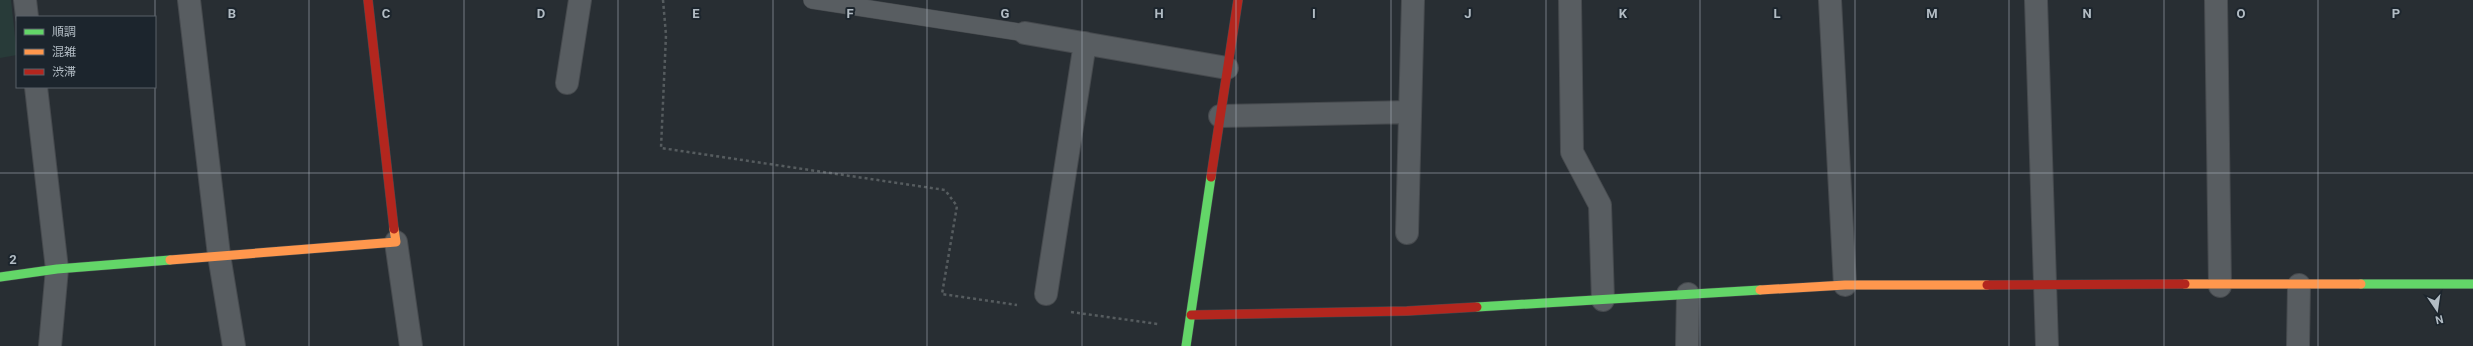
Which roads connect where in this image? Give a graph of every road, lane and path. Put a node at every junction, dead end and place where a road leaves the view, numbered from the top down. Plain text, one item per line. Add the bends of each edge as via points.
1 (26, 0) edge
2 (189, 0) edge
3 (368, 0) edge
4 (580, 0) edge
5 (663, 0) edge
6 (812, 0) edge
7 (1238, 0) edge
8 (1413, 0) edge
9 (1570, 0) edge
10 (1830, 0) edge
11 (2036, 0) edge
12 (2216, 0) edge
13 (28, 16) edge
14 (1025, 33) joint
15 (1085, 43) junction
16 (1227, 68) junction
17 (567, 83) dead end
18 (36, 88) edge
19 (1410, 112) junction
20 (1220, 116) junction
21 (1407, 233) dead end
22 (396, 242) junction
23 (219, 255) junction
24 (57, 269) junction
25 (0, 277) edge
26 (2473, 284) edge
27 (1845, 285) junction
28 (2299, 285) junction
29 (2220, 286) junction
30 (2047, 287) junction
31 (1046, 294) dead end
32 (1688, 294) junction
33 (1603, 300) junction
34 (1020, 305) dead end
35 (1066, 311) dead end
36 (1191, 315) junction
37 (1160, 324) dead end
38 (50, 346) edge
39 (234, 346) edge
40 (411, 346) edge
41 (1186, 346) edge
42 (1687, 346) edge
43 (2047, 346) edge
44 (2298, 346) edge

1 - 13 street
2 - 23 street
3 - 22 street
4 - 17 street
5 - 34 path via 666,35 661,148 945,190 957,206 942,294
6 - 14 lane
7 - 16 street
8 - 19 street
9 - 33 street via 1572,152 1600,205
10 - 27 street
11 - 30 street
12 - 29 street
14 - 15 street
15 - 16 street
15 - 31 street
16 - 20 street
18 - 24 street
19 - 20 street
19 - 21 street
20 - 36 street
22 - 23 street
22 - 40 street
23 - 24 street
23 - 39 street
24 - 25 street
24 - 38 street
26 - 28 street
27 - 30 street
27 - 32 street
28 - 29 street
28 - 44 street
29 - 30 street
30 - 43 street
32 - 33 street
32 - 42 street
33 - 36 street via 1407,310
35 - 37 path
36 - 41 street

